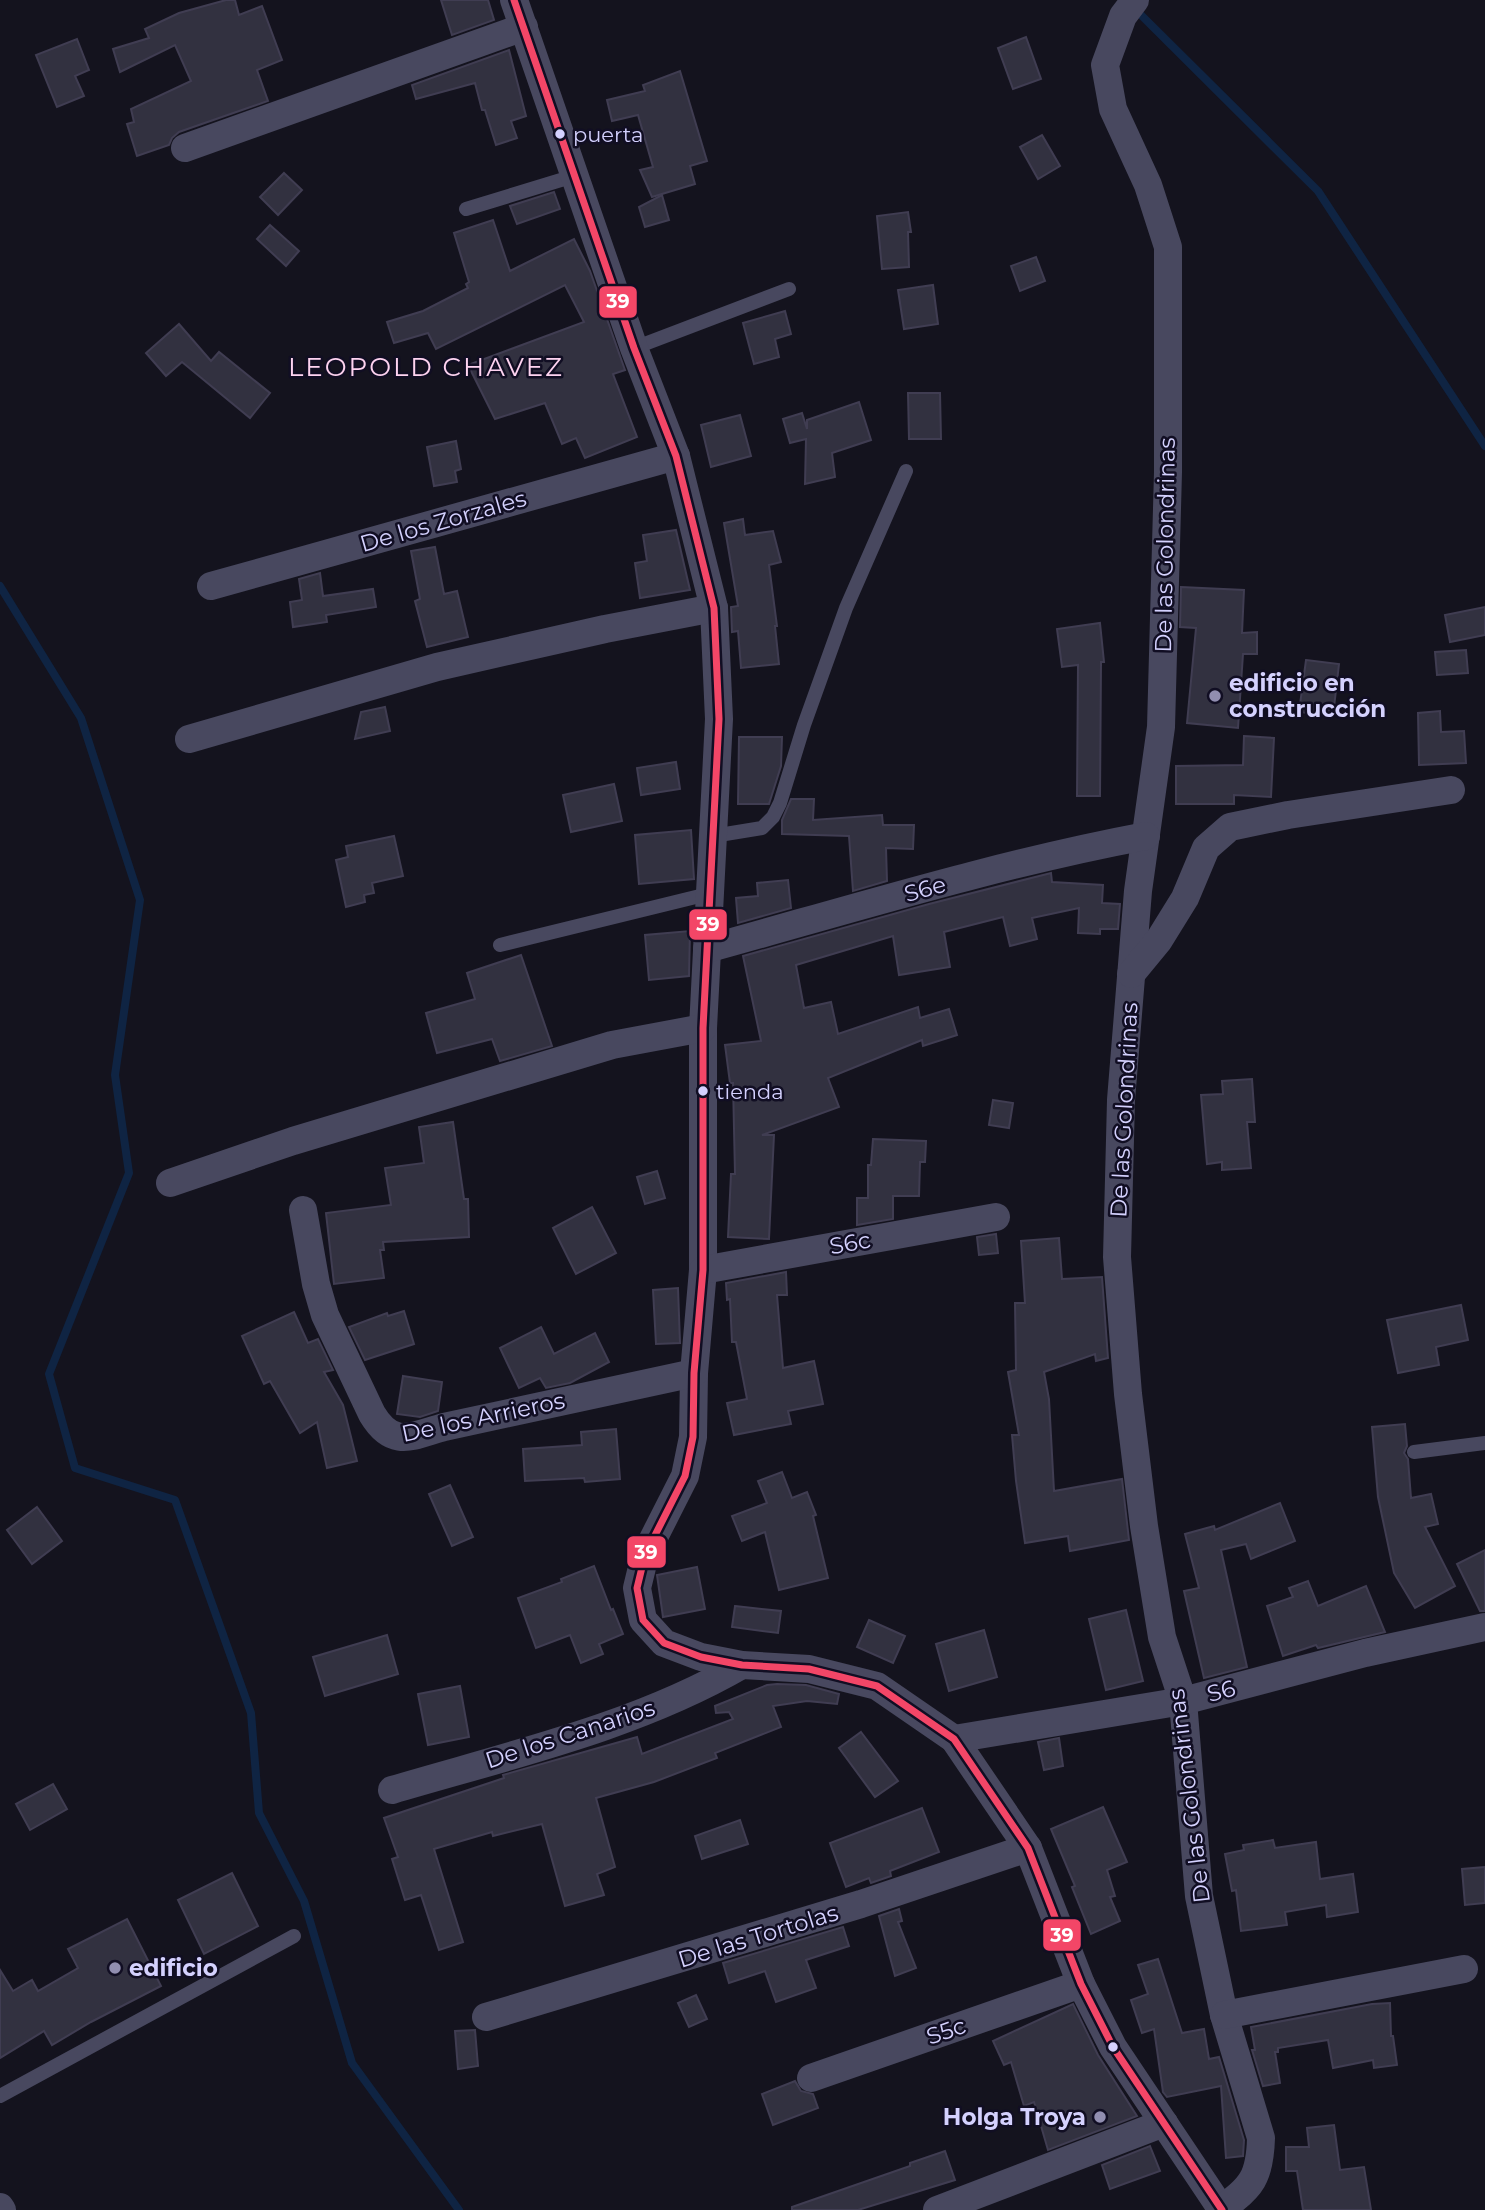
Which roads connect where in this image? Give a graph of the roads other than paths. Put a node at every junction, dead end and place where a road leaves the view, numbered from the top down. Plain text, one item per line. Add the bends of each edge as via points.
1 (514, 0) edge
2 (1135, 0) edge
3 (524, 27) junction
4 (185, 148) dead end
5 (574, 176) junction
6 (466, 209) dead end
7 (789, 289) dead end
8 (634, 348) junction
9 (676, 456) junction
10 (906, 471) dead end
11 (211, 586) dead end
12 (714, 608) junction
13 (189, 739) dead end
14 (1451, 790) dead end
15 (713, 836) junction
16 (1146, 836) junction
17 (708, 894) junction
18 (500, 945) dead end
19 (707, 949) junction
20 (1131, 974) junction
21 (703, 1028) junction
22 (170, 1183) dead end
23 (303, 1210) dead end
24 (996, 1217) dead end
25 (703, 1270) junction
26 (694, 1373) junction
27 (1485, 1443) edge
28 (1414, 1452) dead end
29 (1485, 1627) edge
30 (742, 1665) junction
31 (1183, 1701) junction
32 (954, 1739) junction
33 (392, 1790) dead end
34 (1028, 1848) junction
35 (295, 1936) dead end
36 (1464, 1969) dead end
37 (1080, 1984) junction
38 (1224, 2015) junction
39 (486, 2018) dead end
40 (811, 2078) dead end
41 (0, 2095) edge
42 (1164, 2123) junction
43 (937, 2210) edge
44 (1222, 2210) edge

1 - 3 street
2 - 16 street, De las Golondrinas via 1123,16 1105,65 1113,109 1147,184 1168,247 1161,727
3 - 4 street
3 - 5 street
5 - 6 lane
5 - 8 street
7 - 8 lane
8 - 9 street
9 - 11 street, De los Zorzales
9 - 12 street
10 - 15 lane via 846,608 773,817 762,828
12 - 13 street via 437,667
12 - 15 street via 719,719
14 - 20 street via 1230,827 1206,848 1185,898
15 - 17 street
16 - 19 street, S6e via 917,890
16 - 20 street, De las Golondrinas
17 - 18 lane
17 - 19 street
19 - 21 street
20 - 31 street, De las Golondrinas via 1121,1100 1117,1257 1144,1526 1161,1637
21 - 22 street via 612,1045
21 - 25 street
23 - 26 street, De los Arrieros via 325,1315 372,1414 392,1437
24 - 25 street, S6c
25 - 26 street
26 - 30 street via 693,1437 685,1476 645,1555 637,1588 643,1619 664,1643
27 - 28 lane
29 - 31 street, S6
30 - 32 street via 808,1669 877,1686
30 - 33 street, De los Canarios via 642,1713
31 - 32 street, S6
31 - 38 street, De las Golondrinas via 1199,1896
32 - 34 street
34 - 37 street
34 - 39 street, De las Tortolas via 848,1909
35 - 41 lane
36 - 38 street
37 - 40 street, S5c
37 - 42 street via 1113,2047
38 - 44 street, De las Golondrinas via 1261,2138 1255,2177 1244,2193
42 - 43 street
42 - 44 street

